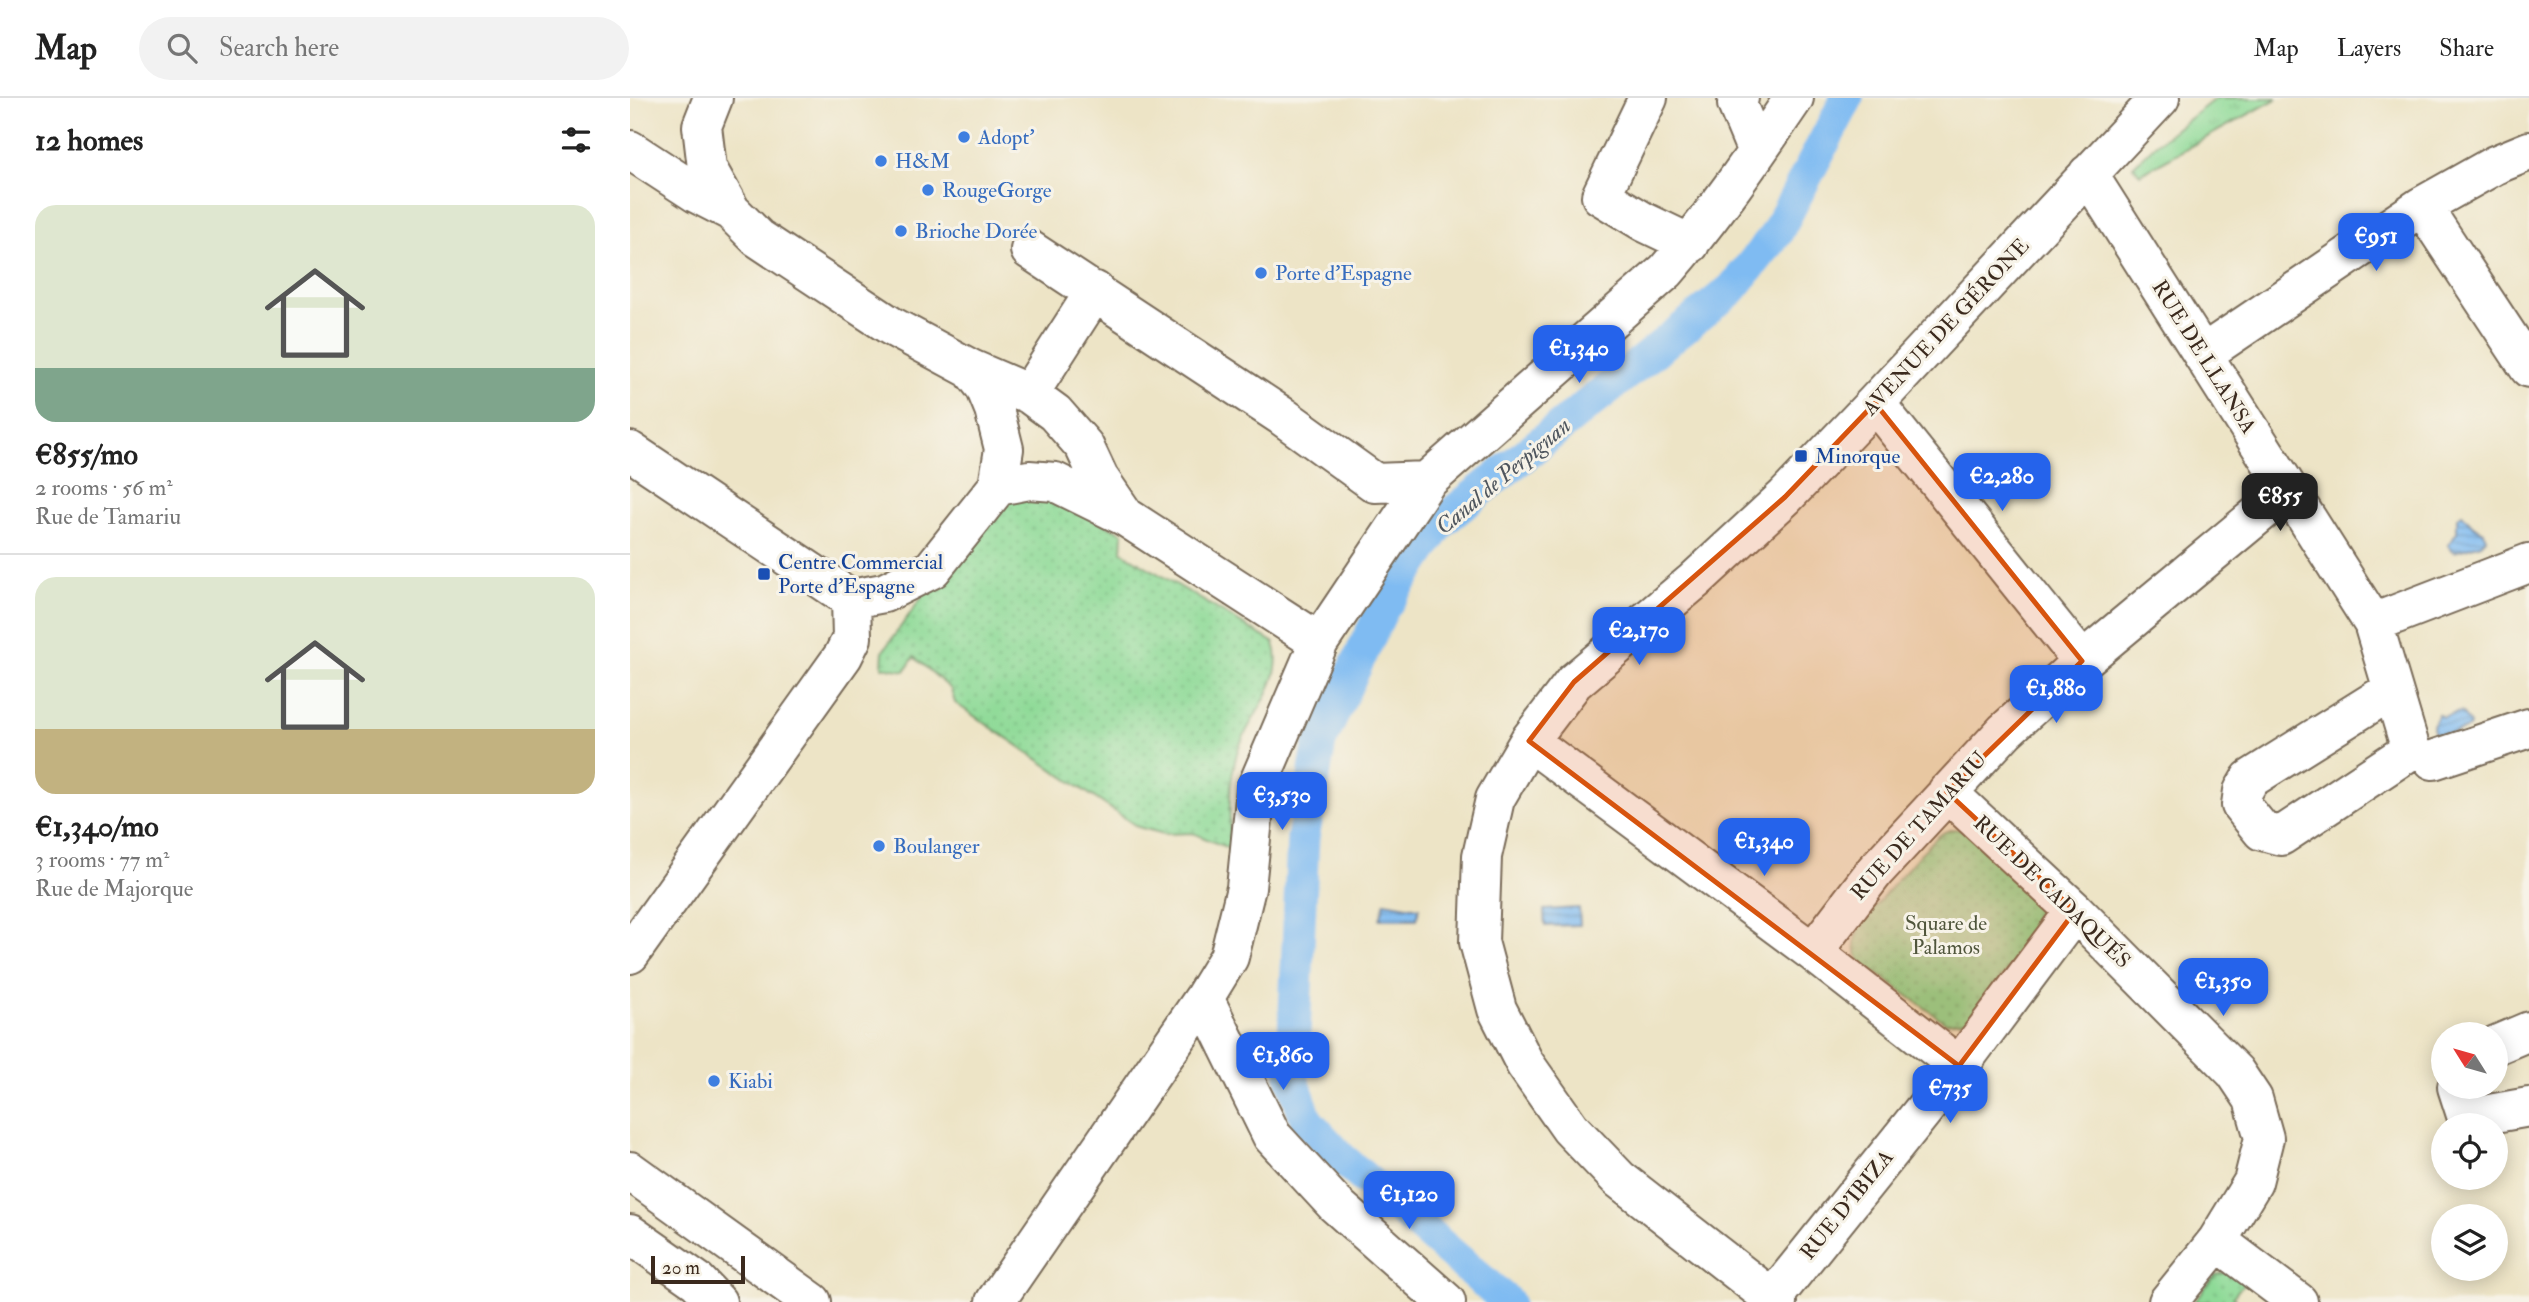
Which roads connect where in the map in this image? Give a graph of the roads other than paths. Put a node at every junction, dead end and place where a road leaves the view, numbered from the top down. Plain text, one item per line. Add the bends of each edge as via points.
1 (713, 98) edge
2 (1648, 98) edge
3 (1739, 98) edge
4 (1794, 98) edge
5 (2160, 98) edge
6 (630, 150) edge
7 (2529, 151) edge
8 (1757, 152) junction
9 (2088, 174) junction
10 (2422, 206) junction
11 (731, 211) junction
12 (1690, 244) junction
13 (1030, 250) dead end
14 (1095, 291) junction
15 (2203, 354) junction
16 (2529, 368) edge
17 (971, 369) junction
18 (1030, 394) junction
19 (1875, 403) junction
20 (630, 451) edge
21 (1427, 481) junction
22 (998, 486) junction
23 (2288, 490) junction
24 (1126, 517) junction
25 (2529, 563) edge
26 (851, 599) junction
27 (2373, 623) junction
28 (1319, 642) junction
29 (2082, 661) junction
30 (2392, 690) dead end
31 (2529, 728) edge
32 (1529, 741) junction
33 (2432, 760) dead end
34 (1947, 792) junction
35 (2075, 911) junction
36 (1813, 952) junction
37 (630, 954) edge
38 (1204, 998) junction
39 (2529, 1031) edge
40 (2508, 1040) edge
41 (1959, 1066) junction
42 (2461, 1099) edge
43 (2529, 1107) edge
44 (630, 1171) edge
45 (630, 1234) edge
46 (2217, 1241) junction
47 (1775, 1300) edge
48 (717, 1302) edge
49 (812, 1302) edge
50 (995, 1302) edge
51 (1446, 1302) edge
52 (2168, 1302) edge
53 (2298, 1302) edge

1 - 11 street via 702,126 707,168
2 - 12 street via 1601,196
3 - 8 street
4 - 8 street
5 - 9 street, AVENUE DE GÉRONE
6 - 11 street
7 - 10 street
8 - 12 street
9 - 15 street, RUE DE LLANSA
9 - 19 street, AVENUE DE GÉRONE
10 - 15 street
10 - 16 street
11 - 17 street via 758,237 891,326
12 - 21 street via 1666,271
13 - 14 street
14 - 18 street
14 - 21 street via 1375,483
15 - 23 street, RUE DE LLANSA
17 - 18 street
17 - 22 street via 995,409 1003,449
18 - 24 street via 1055,413 1084,446
19 - 29 street
19 - 32 street, AVENUE DE GÉRONE via 1785,497 1574,682
20 - 26 street
21 - 28 street
22 - 24 street via 1029,480 1055,482
22 - 26 street via 932,569 884,593
23 - 27 street, RUE DE LLANSA
23 - 29 street, RUE DE TAMARIU
24 - 28 street
25 - 27 street
26 - 37 street via 852,638 843,656
27 - 30 street, RUE DE LLANSA
28 - 38 street via 1256,789 1246,888 1229,957
29 - 34 street, RUE DE TAMARIU
31 - 33 street
32 - 36 street
32 - 47 street, AVENUE DE GÉRONE via 1495,799 1482,856 1479,942 1497,1009 1525,1064 1580,1138 1619,1179
34 - 35 street, RUE DE CADAQUÉS
34 - 36 street, RUE DE TAMARIU via 1875,871
35 - 41 street, RUE D'IBIZA
35 - 46 street, RUE DE CADAQUÉS via 2235,1072 2253,1100 2264,1138 2256,1171
36 - 41 street
38 - 50 street
38 - 51 street via 1272,1136 1335,1204
39 - 40 street
41 - 47 street, RUE D'IBIZA
42 - 43 street via 2467,1118
44 - 49 street
45 - 48 street via 697,1281
46 - 52 street, RUE DE CADAQUÉS
46 - 53 street

